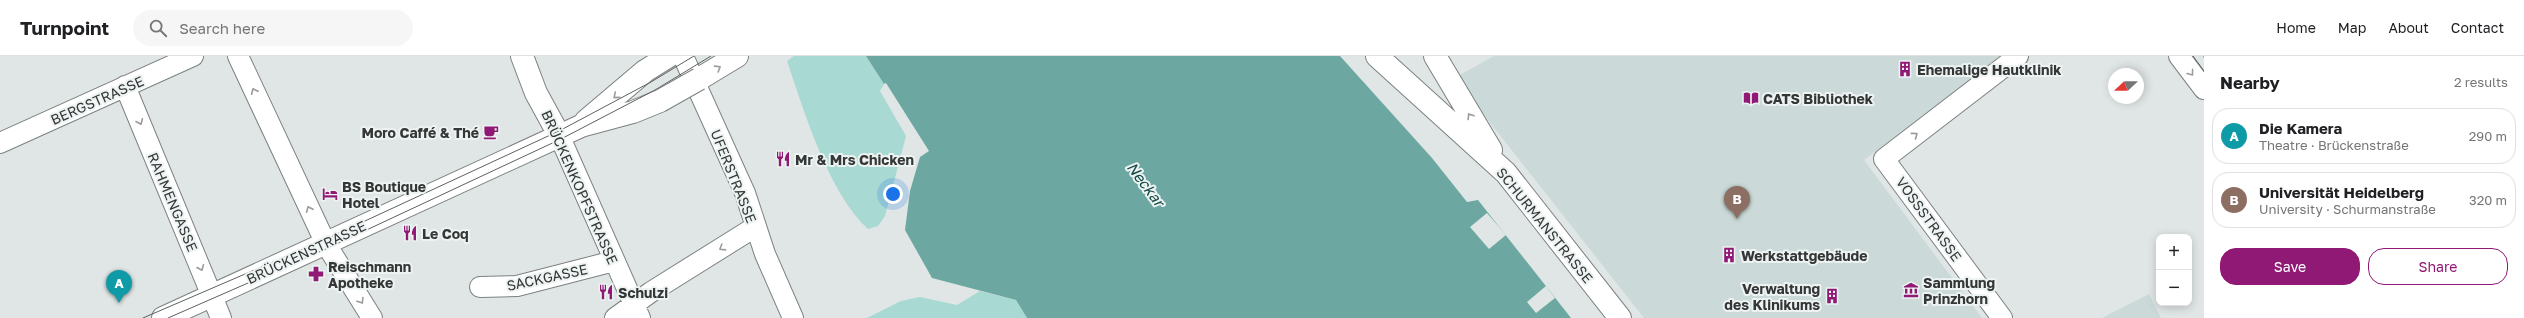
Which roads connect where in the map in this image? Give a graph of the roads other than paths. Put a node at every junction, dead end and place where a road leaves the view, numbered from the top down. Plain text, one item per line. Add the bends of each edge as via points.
1 (193, 56) edge
2 (238, 56) edge
3 (522, 56) edge
4 (670, 56) edge
5 (683, 56) edge
6 (737, 56) edge
7 (1435, 56) edge
8 (2018, 56) edge
9 (2179, 56) edge
10 (1387, 60) edge
11 (125, 86) junction
12 (2204, 89) edge
13 (581, 126) junction
14 (559, 136) junction
15 (0, 143) edge
16 (1506, 173) junction
17 (755, 227) junction
18 (326, 244) junction
19 (614, 262) junction
20 (480, 287) dead end
21 (212, 296) junction
22 (638, 311) edge
23 (163, 318) edge
24 (221, 318) edge
25 (372, 318) edge
26 (615, 318) edge
27 (793, 318) edge
28 (1620, 318) edge
29 (2002, 318) edge

1 - 11 street, BERGSTRASSE
18 -> 2 street
3 - 14 main road, BRÜCKENKOPFSTRASSE via 536,93
4 -> 13 main road, BRÜCKENSTRASSE via 645,71
5 - 17 street, UFERSTRASSE via 745,193
13 -> 6 main road, BRÜCKENSTRASSE, bridge via 632,112 660,101
16 -> 7 main road
29 -> 8 street, VOSSSTRASSE via 1884,158
9 -> 12 street
10 - 16 main road, SCHURMANSTRASSE
11 - 15 street, BERGSTRASSE
11 -> 21 street, RAHMENGASSE
13 - 14 main road, BRÜCKENSTRASSE
14 - 18 main road, BRÜCKENSTRASSE
14 - 19 street, BRÜCKENKOPFSTRASSE
16 - 28 main road, SCHURMANSTRASSE
17 -> 22 street
17 - 27 street, UFERSTRASSE
18 - 21 main road, BRÜCKENSTRASSE
18 -> 25 street
19 - 20 street, SACKGASSE via 517,286
19 - 22 street, BRÜCKENKOPFSTRASSE
21 - 23 main road, BRÜCKENSTRASSE
21 - 24 street, RAHMENGASSE
22 - 26 street

